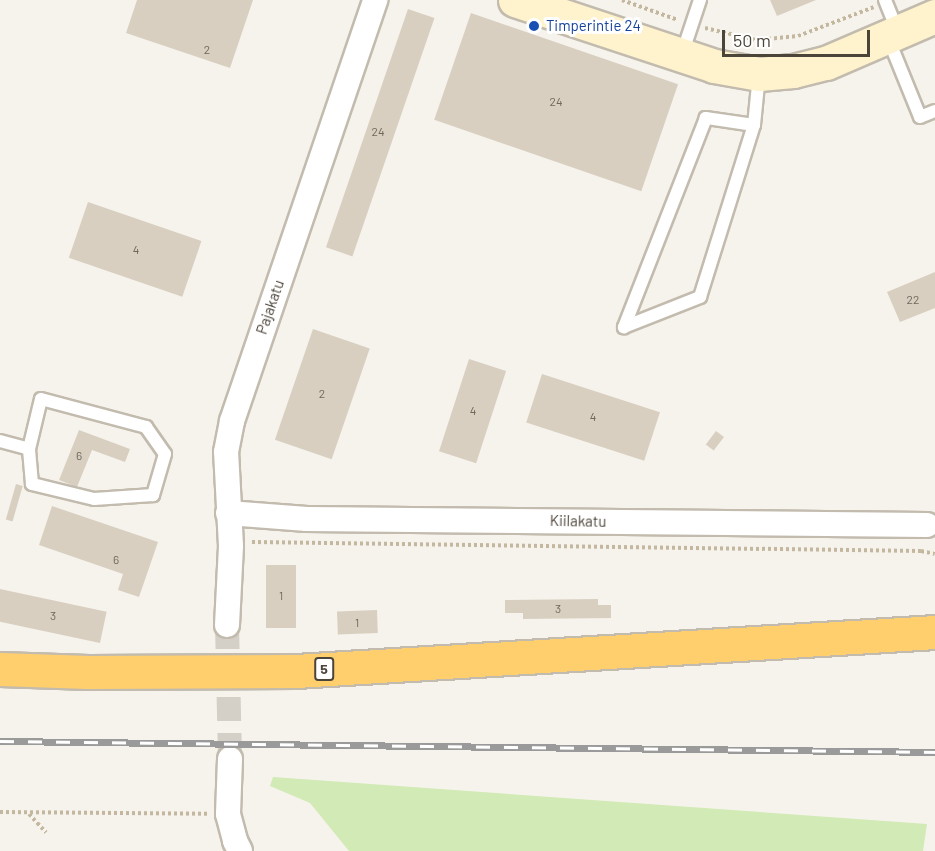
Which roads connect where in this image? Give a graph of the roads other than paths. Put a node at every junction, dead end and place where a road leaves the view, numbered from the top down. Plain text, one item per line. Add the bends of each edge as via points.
1 (375, 0) edge
2 (515, 0) edge
3 (700, 0) edge
4 (885, 1) edge
5 (568, 8) edge
6 (935, 16) edge
7 (893, 36) junction
8 (687, 40) junction
9 (759, 74) junction
10 (935, 111) edge
11 (754, 125) junction
12 (0, 441) edge
13 (29, 449) junction
14 (228, 513) junction
15 (927, 525) dead end
16 (227, 625) tunnel mouth
17 (928, 634) edge
18 (0, 669) edge
19 (88, 672) junction
20 (0, 683) edge
21 (230, 759) tunnel mouth
22 (230, 848) edge

1 - 14 street, Pajakatu via 232,421 226,452
2 - 5 street
3 - 8 lane
4 - 7 lane
5 - 8 street
6 - 7 street
7 - 9 street via 826,63
7 - 10 lane via 920,117
8 - 9 street via 714,66
9 - 11 lane
11 - 11 lane via 700,297 624,327 706,118
12 - 13 lane
13 - 13 lane via 41,399 146,427 165,454 153,495 94,499 32,484
14 - 15 street, Kiilakatu via 307,519
14 - 16 street, Pajakatu via 231,546
17 - 19 highway, 5 via 296,671
18 - 19 highway, 5
19 - 20 highway, 5
21 - 22 street

